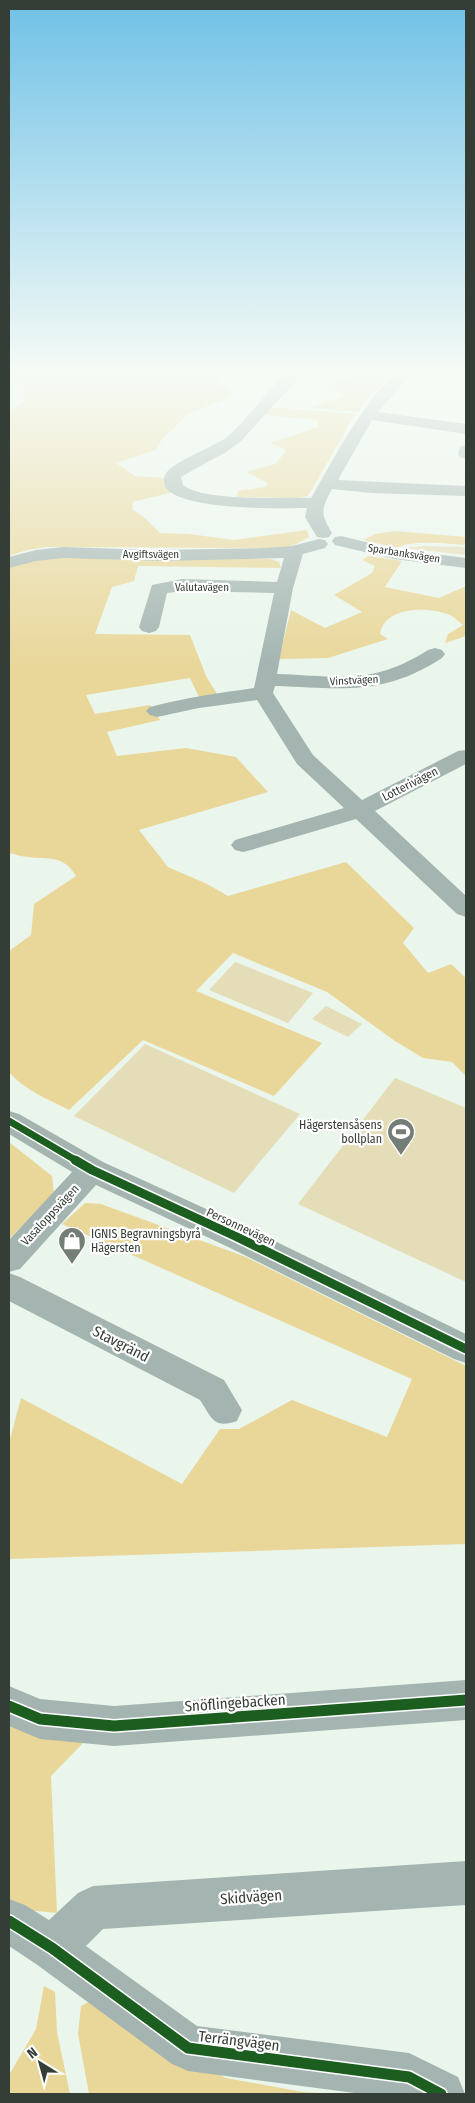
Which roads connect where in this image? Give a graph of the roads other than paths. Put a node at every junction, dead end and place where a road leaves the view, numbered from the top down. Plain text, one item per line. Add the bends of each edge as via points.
1 (183, 468) edge
2 (336, 468) edge
3 (327, 484) junction
4 (466, 491) edge
5 (316, 503) junction
6 (321, 538) junction
7 (295, 552) junction
8 (9, 563) edge
9 (466, 563) edge
10 (284, 588) junction
11 (149, 627) dead end
12 (435, 654) dead end
13 (265, 686) junction
14 (157, 711) dead end
15 (464, 759) edge
16 (360, 810) junction
17 (243, 845) dead end
18 (466, 909) edge
19 (9, 1121) edge
20 (92, 1170) junction
21 (9, 1260) edge
22 (9, 1286) edge
23 (466, 1349) edge
24 (226, 1410) dead end
25 (466, 1700) edge
26 (9, 1706) edge
27 (466, 1882) edge
28 (9, 1921) edge
29 (52, 1948) junction
30 (441, 2094) edge

1 - 5 street via 173,476 173,483 182,493 205,500
2 - 3 street
3 - 4 street
3 - 5 street
5 - 6 street via 314,517
6 - 7 street
6 - 9 street, Sparbanksvägen via 332,545 341,541 394,554
7 - 8 street, Avgiftsvägen via 128,555 57,552 23,557
7 - 10 street
10 - 11 street, Valutavägen via 182,585 159,589
10 - 13 street
12 - 13 street, Vinstvägen via 390,678
13 - 14 street
13 - 16 street via 305,759
15 - 16 street, Lotterivägen
16 - 17 street
16 - 18 street
19 - 20 street, Personnevägen
20 - 21 street, Vasaloppsvägen
20 - 23 street, Personnevägen
22 - 24 street, Stavgränd via 212,1390
25 - 26 street, Snöflingebacken via 114,1726 40,1718
27 - 29 street, Skidvägen via 93,1908
28 - 29 street, Terrängvägen
29 - 30 street, Terrängvägen via 188,2048 409,2077

